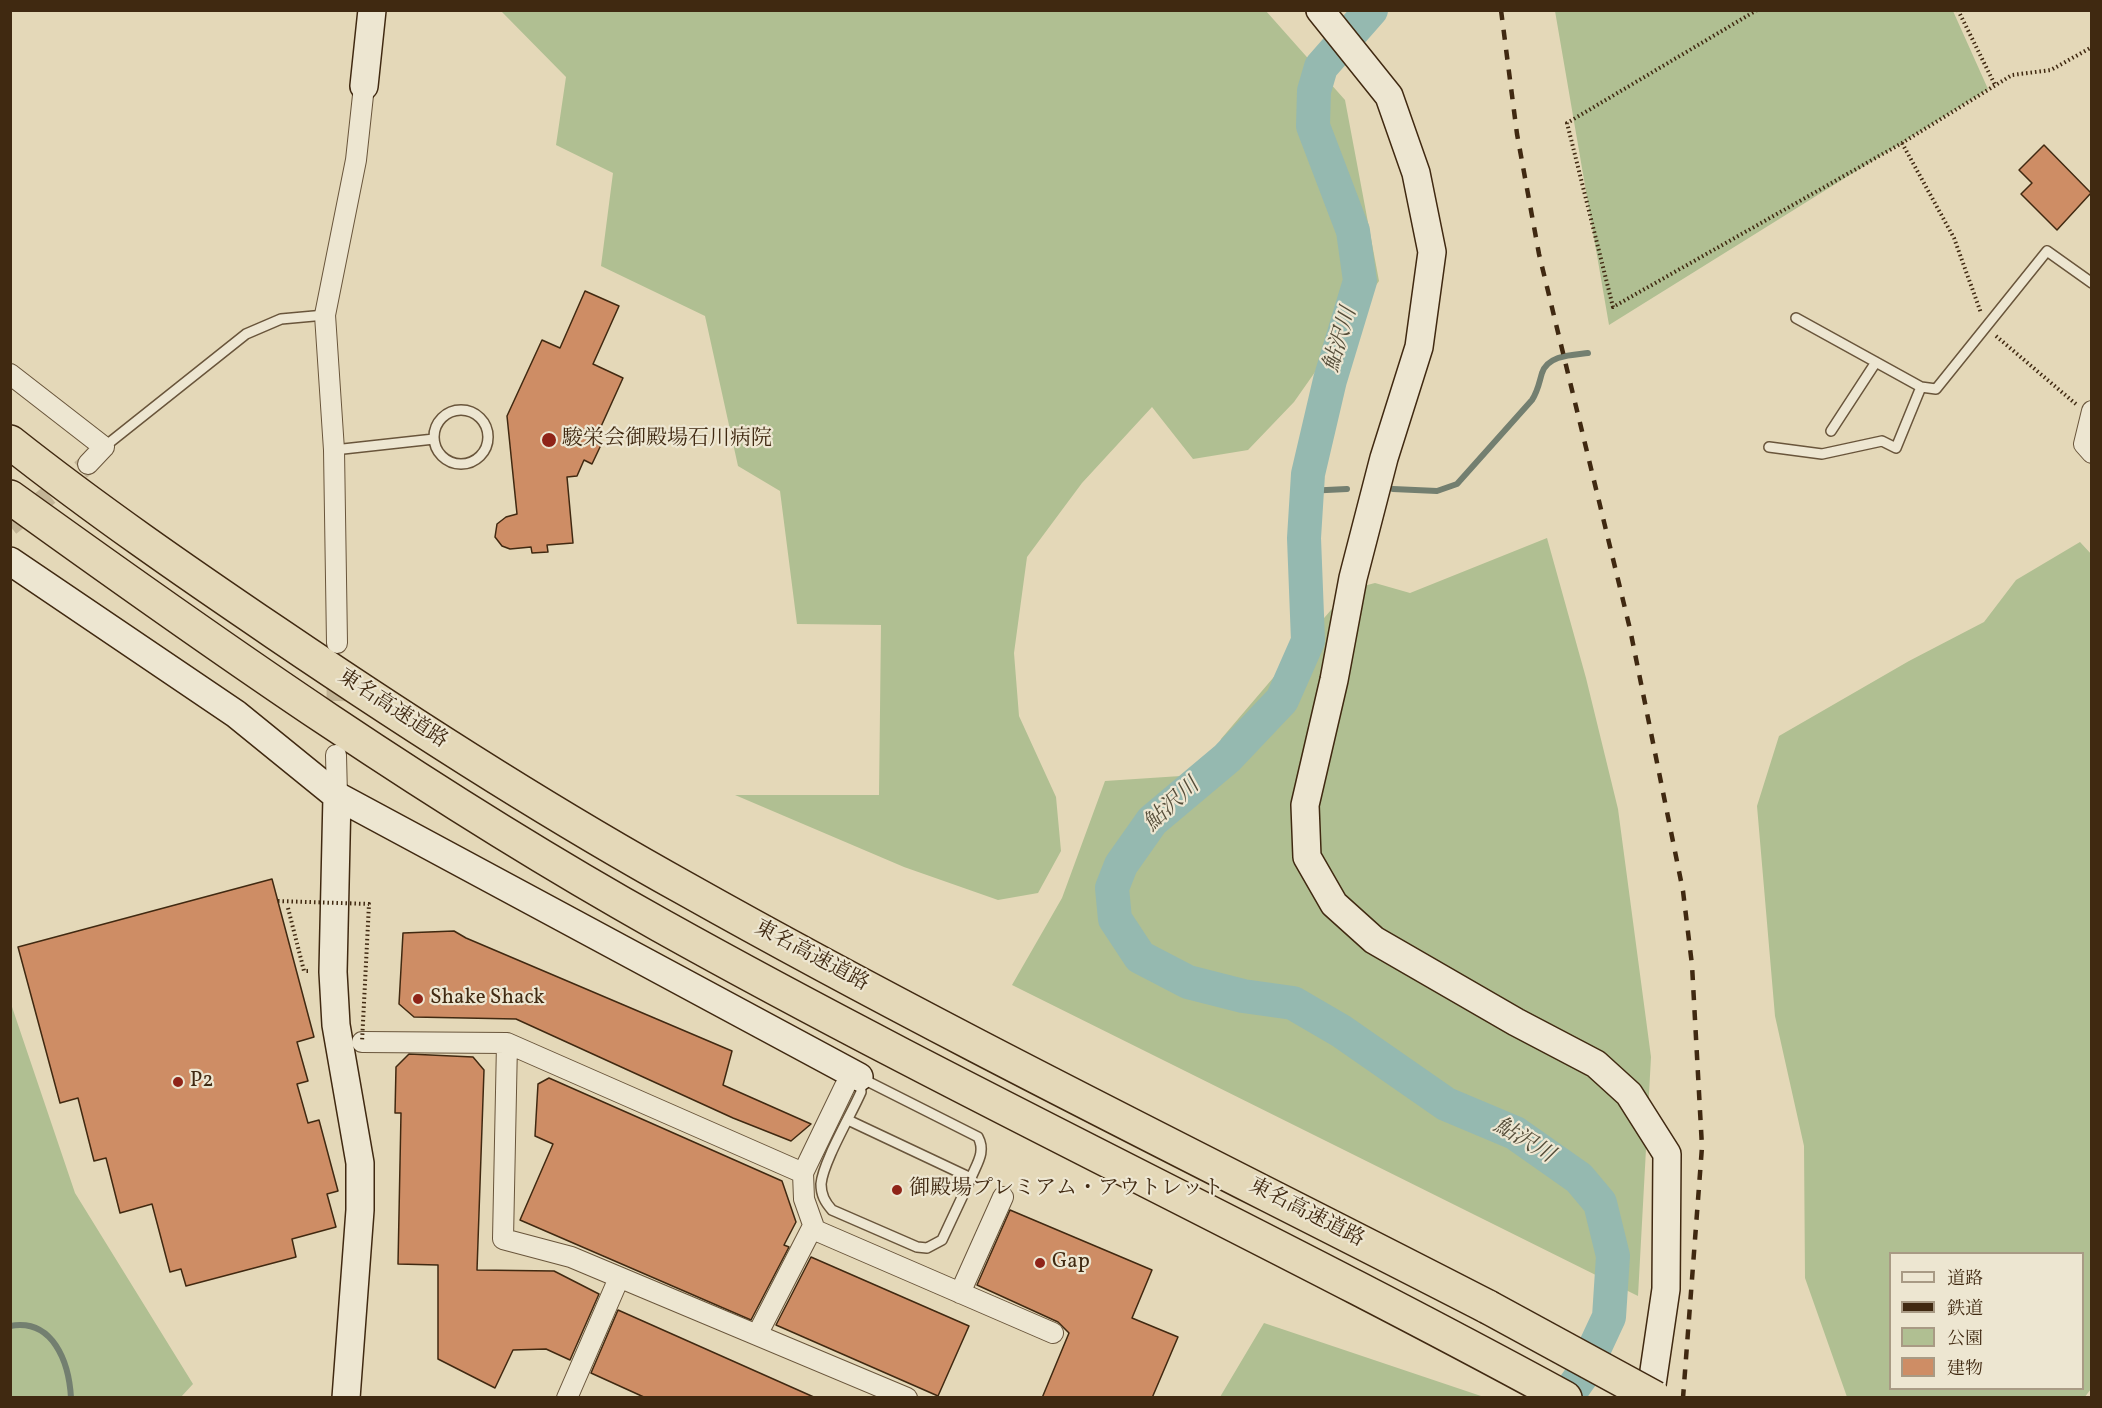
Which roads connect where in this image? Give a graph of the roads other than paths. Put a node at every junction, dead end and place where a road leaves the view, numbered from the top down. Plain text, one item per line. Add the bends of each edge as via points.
1 (372, 10) edge
2 (1320, 10) edge
3 (364, 86) joint
4 (2091, 283) edge
5 (325, 315) junction
6 (1796, 318) dead end
7 (1876, 362) junction
8 (10, 374) edge
9 (1921, 387) junction
10 (2090, 413) edge
11 (1830, 431) dead end
12 (434, 439) junction
13 (10, 442) edge
14 (104, 447) junction
15 (1769, 447) dead end
16 (334, 450) junction
17 (2091, 453) edge
18 (88, 464) tunnel mouth
19 (10, 497) edge
20 (10, 561) edge
21 (337, 643) tunnel mouth
22 (336, 755) tunnel mouth
23 (337, 796) junction
24 (362, 1042) road end
25 (507, 1043) junction
26 (852, 1081) junction
27 (849, 1120) junction
28 (803, 1173) junction
29 (971, 1178) junction
30 (1003, 1197) dead end
31 (813, 1226) junction
32 (619, 1278) junction
33 (960, 1293) junction
34 (1053, 1333) dead end
35 (758, 1335) junction
36 (1456, 1339) junction
37 (346, 1398) edge
38 (567, 1398) edge
39 (907, 1398) edge
40 (1547, 1398) edge
41 (1565, 1398) edge
42 (1650, 1398) edge
43 (1655, 1398) edge

1 - 3 street
2 - 42 street via 1389,96 1416,173 1432,252 1419,347 1384,458 1356,567 1305,805 1307,857 1334,904 1374,940 1596,1064 1629,1094 1667,1154 1666,1289
3 - 5 street via 356,160
4 - 9 lane via 2047,251 1936,389
5 - 14 lane via 281,319 246,334
5 - 16 street
6 - 7 lane
7 - 9 lane
7 - 11 lane
8 - 14 street
9 - 15 lane via 1896,448 1882,441 1822,454
10 - 17 street via 2084,444
12 - 12 lane via 447,461 465,464 480,456 487,431 477,416 461,410 439,422
12 - 16 lane
13 - 43 highway, 東名高速道路, bridge via 223,597 400,717 695,895 933,1023 1488,1307
14 - 18 street
16 - 21 street
19 - 36 highway, 東名高速道路 via 190,627 381,756 657,923 912,1063
20 - 23 street via 236,714
22 - 23 street
23 - 26 street
23 - 37 street via 333,972 336,1025 360,1163
24 - 25 street
25 - 28 street
25 - 32 street via 503,1239 570,1257
26 - 27 lane via 861,1092
26 - 28 street
26 - 29 lane via 978,1137 982,1154
27 - 29 lane
27 - 29 lane via 821,1184 822,1195 832,1210 927,1248 942,1240
28 - 31 street via 804,1200
30 - 33 street
31 - 33 street
31 - 35 street
32 - 35 street
32 - 38 street
33 - 34 street
35 - 39 street
36 - 40 highway
36 - 41 highway, 東名高速道路

